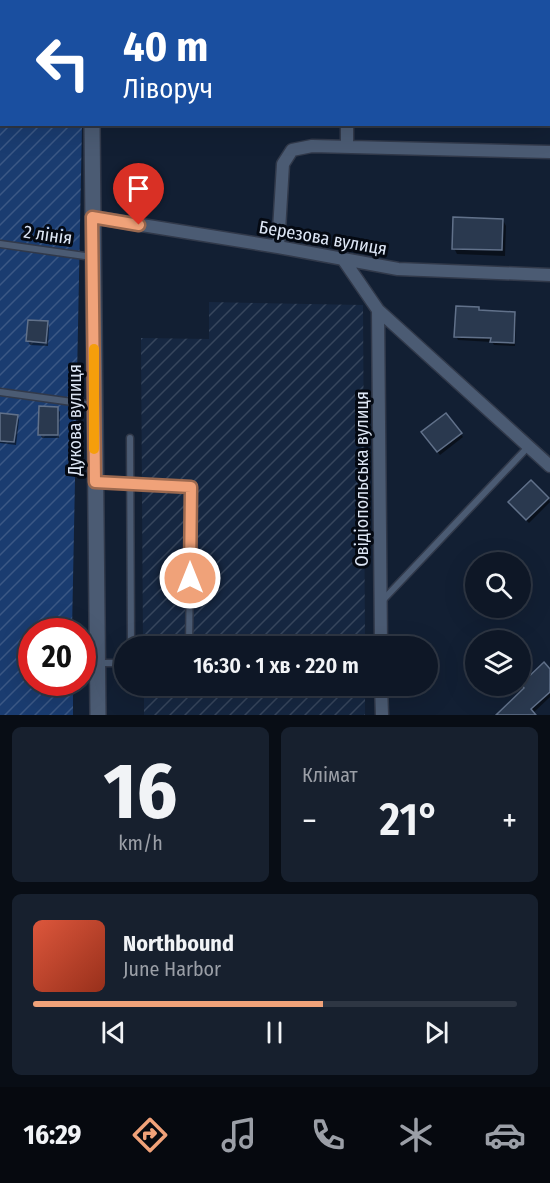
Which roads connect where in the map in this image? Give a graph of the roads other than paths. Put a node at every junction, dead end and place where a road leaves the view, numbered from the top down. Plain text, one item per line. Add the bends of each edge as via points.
1 (92, 126) edge
2 (348, 126) edge
3 (347, 147) junction
4 (550, 152) edge
5 (92, 217) junction
6 (0, 244) edge
7 (278, 247) junction
8 (93, 257) junction
9 (343, 259) junction
10 (550, 275) edge
11 (378, 310) junction
12 (0, 392) edge
13 (94, 405) junction
14 (130, 438) dead end
15 (528, 446) junction
16 (550, 466) edge
17 (95, 482) junction
18 (130, 484) junction
19 (381, 602) junction
20 (130, 636) edge
21 (189, 636) edge
22 (381, 636) edge
23 (98, 663) junction
24 (114, 663) edge
25 (381, 696) edge
26 (98, 715) edge
27 (382, 715) edge

1 - 5 street, Дукова вулиця
2 - 3 street
3 - 4 street
3 - 7 street via 292,150 283,164
5 - 7 street, Березова вулиця
5 - 8 street, Дукова вулиця
6 - 8 lane, 2 лінія
7 - 9 street, Березова вулиця
8 - 13 street, Дукова вулиця
9 - 10 street, Березова вулиця via 398,269
9 - 11 street
11 - 15 street
11 - 19 street, Овідіопольська вулиця
12 - 13 lane
13 - 17 street, Дукова вулиця
14 - 18 lane
15 - 16 street
15 - 19 lane
17 - 18 lane
17 - 23 street, Дукова вулиця
18 - 20 lane
18 - 21 lane via 191,487
19 - 22 street, Овідіопольська вулиця
23 - 24 lane
23 - 26 street, Дукова вулиця
25 - 27 street

